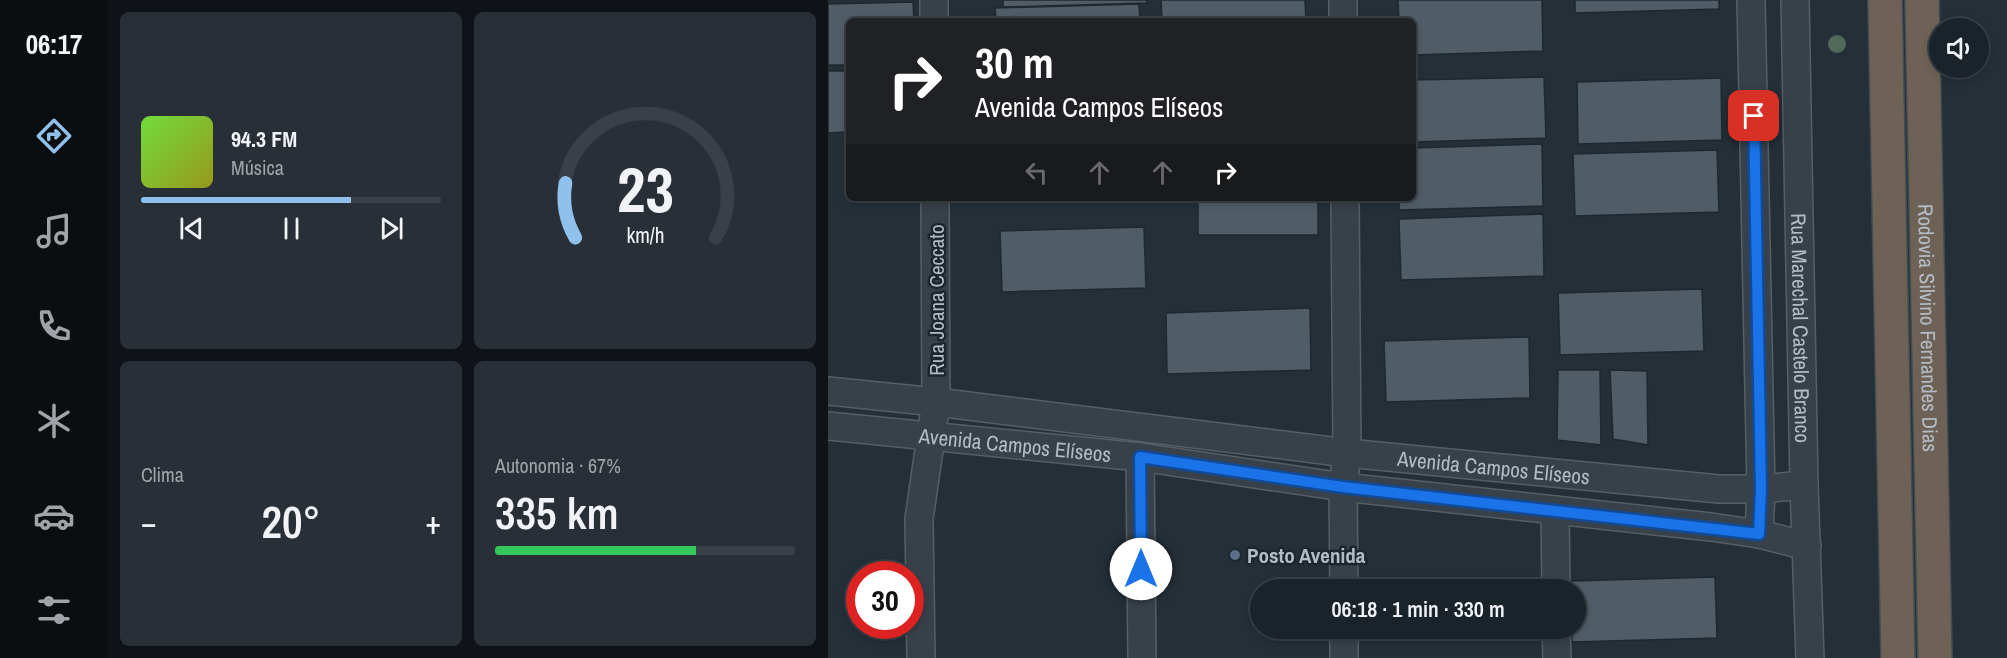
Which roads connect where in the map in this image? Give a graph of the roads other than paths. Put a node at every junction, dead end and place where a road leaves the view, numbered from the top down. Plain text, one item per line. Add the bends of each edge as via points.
1 (934, 0) edge
2 (1343, 0) edge
3 (1751, 0) edge
4 (1795, 0) edge
5 (1886, 0) edge
6 (1922, 0) edge
7 (934, 18) edge
8 (1343, 18) edge
9 (935, 201) edge
10 (1345, 201) edge
11 (828, 391) edge
12 (936, 402) junction
13 (828, 426) edge
14 (930, 436) junction
15 (1347, 453) junction
16 (1140, 457) junction
17 (1804, 485) junction
18 (1343, 487) junction
19 (1761, 489) junction
20 (1555, 510) junction
21 (1759, 534) junction
22 (1807, 546) junction
23 (1344, 579) edge
24 (1556, 579) edge
25 (1344, 639) edge
26 (1556, 639) edge
27 (921, 658) edge
28 (1142, 658) edge
29 (1344, 658) edge
30 (1557, 658) edge
31 (1810, 658) edge
32 (1898, 658) edge
33 (1935, 658) edge

1 - 7 street
2 - 8 street
3 - 19 street, Rua Marechal Castelo Branco
4 - 17 street, Rua Marechal Castelo Branco
5 - 32 highway, Rodovia Silvino Fernandes Dias
6 - 33 highway, Rodovia Silvino Fernandes Dias
9 - 12 street, Rua Joana Ceccato
10 - 15 street
11 - 12 street, Avenida Campos Elíseos
12 - 14 street, Rua Joana Ceccato
12 - 15 street, Avenida Campos Elíseos
13 - 14 street, Avenida Campos Elíseos
14 - 16 street, Avenida Campos Elíseos
14 - 27 street, Rua Joana Ceccato via 919,519
15 - 18 street
15 - 19 street, Avenida Campos Elíseos via 1719,489
16 - 18 street, Avenida Campos Elíseos
16 - 28 street
17 - 19 street, Avenida Campos Elíseos
17 - 22 street, Rua Marechal Castelo Branco
18 - 20 street, Avenida Campos Elíseos
18 - 23 street
19 - 21 street, Rua Marechal Castelo Branco
20 - 21 street, Avenida Campos Elíseos
20 - 24 street
21 - 22 street, Avenida Campos Elíseos
22 - 31 street, Rua Marechal Castelo Branco
25 - 29 street
26 - 30 street

